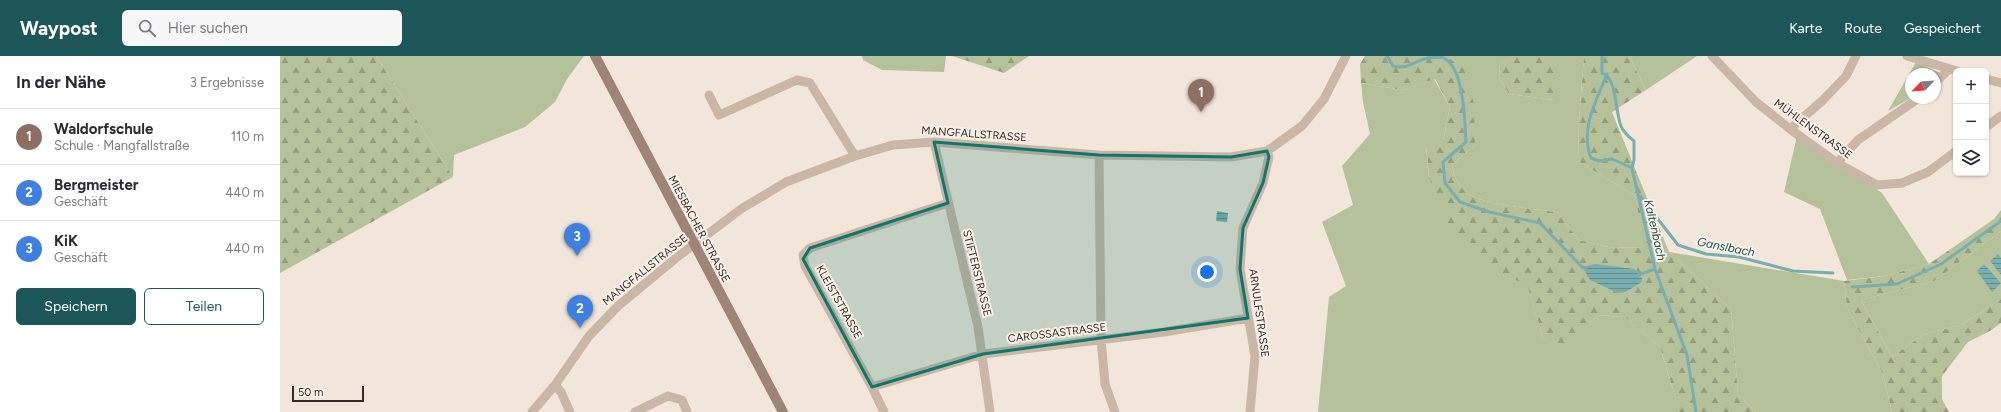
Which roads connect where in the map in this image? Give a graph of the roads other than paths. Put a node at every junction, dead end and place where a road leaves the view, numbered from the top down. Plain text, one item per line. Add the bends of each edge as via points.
1 (595, 56) edge
2 (1346, 56) edge
3 (1712, 56) edge
4 (1856, 56) edge
5 (1907, 56) edge
6 (1953, 70) edge
7 (1941, 79) edge
8 (1989, 80) edge
9 (2001, 83) edge
10 (709, 95) dead end
11 (1910, 104) edge
12 (2001, 116) edge
13 (1989, 126) edge
14 (1790, 129) junction
15 (934, 142) junction
16 (1267, 150) junction
17 (1953, 153) edge
18 (1099, 155) junction
19 (855, 156) junction
20 (1837, 163) junction
21 (948, 203) junction
22 (694, 245) junction
23 (1248, 318) junction
24 (1101, 339) junction
25 (983, 354) junction
26 (555, 385) junction
27 (872, 387) junction
28 (532, 412) edge
29 (570, 412) edge
30 (635, 412) edge
31 (687, 412) edge
32 (782, 412) edge
33 (884, 412) edge
34 (990, 412) edge
35 (1115, 412) edge
36 (1250, 412) edge

1 - 22 main road, MIESBACHER STRASSE
2 - 16 street, MANGFALLSTRASSE via 1324,99 1302,126
3 - 14 street, MÜHLENSTRASSE via 1756,102
4 - 14 street via 1846,76
5 - 6 street
6 - 7 street
8 - 9 street
10 - 19 street via 718,115 797,80 810,84
11 - 20 street via 1858,140
12 - 13 street
14 - 20 street, MÜHLENSTRASSE
15 - 18 street, MANGFALLSTRASSE
15 - 19 street, MANGFALLSTRASSE via 892,145
15 - 21 street, STIFTERSTRASSE
16 - 18 street, MANGFALLSTRASSE via 1231,157
16 - 23 street, ARNULFSTRASSE via 1269,157 1263,183 1243,228 1240,269
17 - 20 street, MÜHLENSTRASSE via 1928,172 1902,183 1877,186
18 - 24 street
19 - 22 street, MANGFALLSTRASSE via 786,182 741,209
21 - 25 street, STIFTERSTRASSE
21 - 27 street, KLEISTSTRASSE via 810,248 803,255 805,266
22 - 26 street, MANGFALLSTRASSE via 618,306 589,336
22 - 32 main road, MIESBACHER STRASSE
23 - 24 street, CAROSSASTRASSE
23 - 36 street, ARNULFSTRASSE via 1254,356
24 - 25 street, CAROSSASTRASSE
24 - 35 street via 1105,384
25 - 27 street, CAROSSASTRASSE
25 - 34 street, STIFTERSTRASSE
26 - 28 street, MANGFALLSTRASSE
26 - 29 street
27 - 33 street, KLEISTSTRASSE
30 - 31 street via 668,396 682,400

